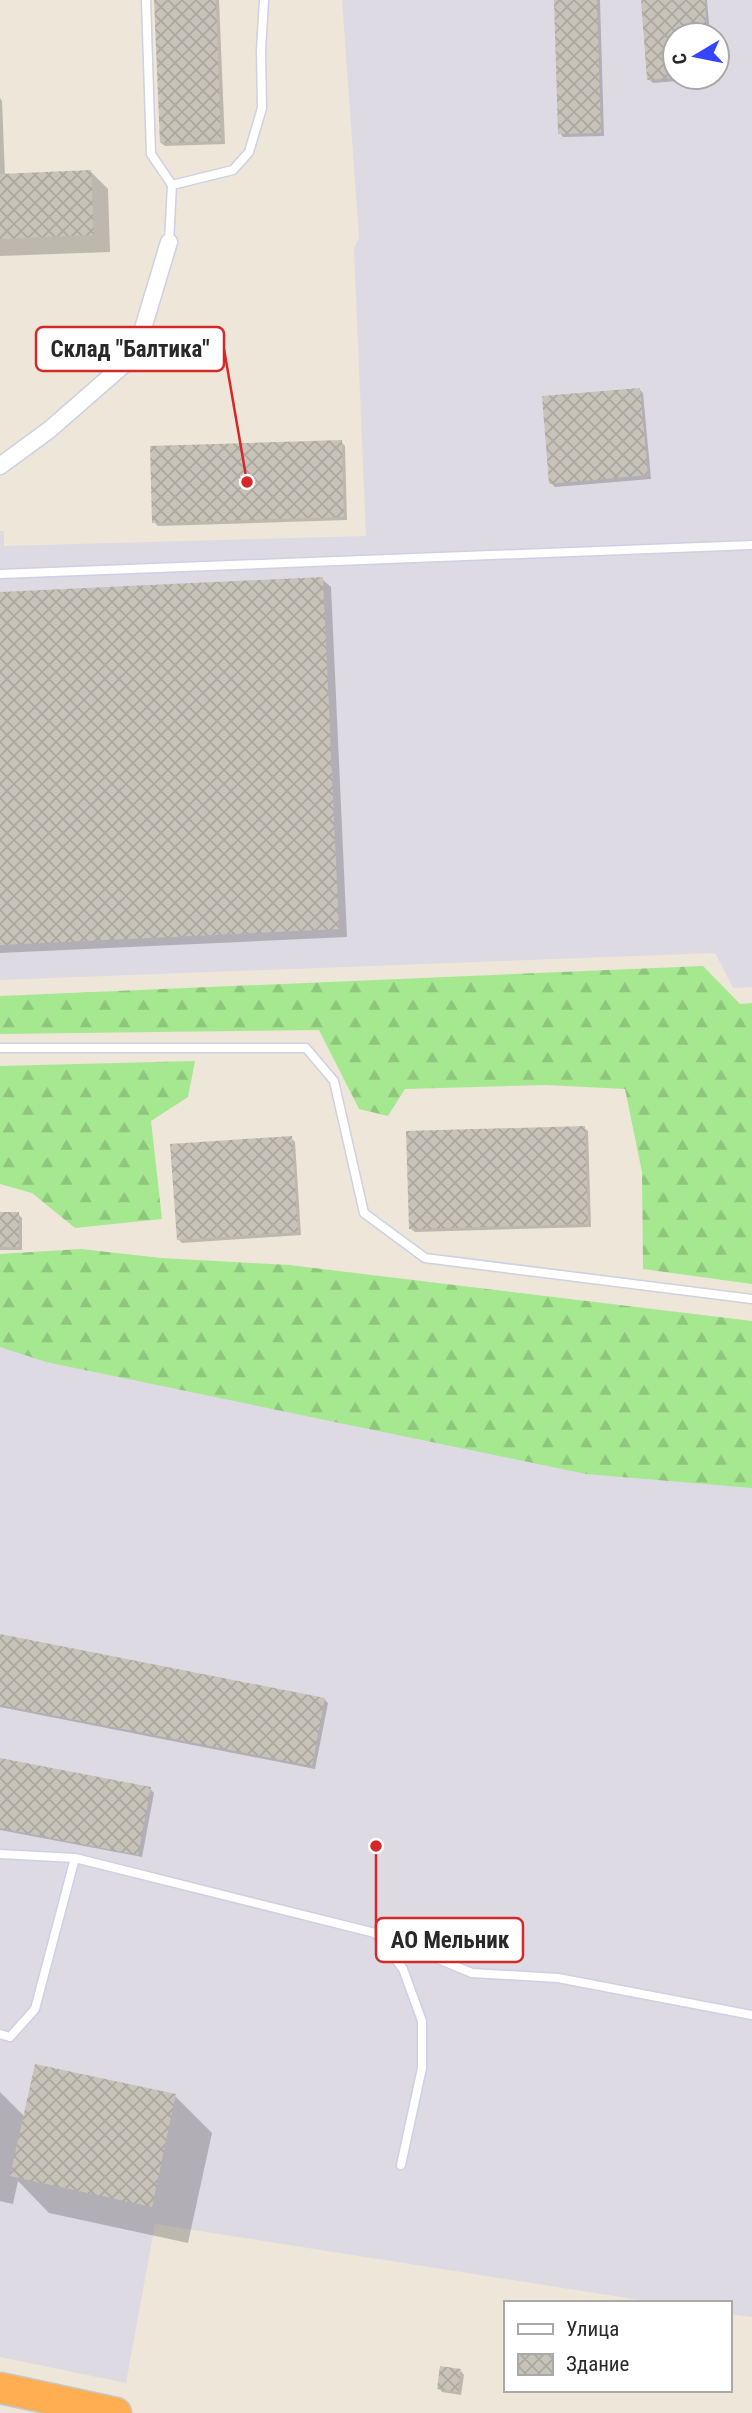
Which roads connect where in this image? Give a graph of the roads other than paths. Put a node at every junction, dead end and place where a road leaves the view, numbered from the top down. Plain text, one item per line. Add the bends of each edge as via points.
1 (146, 0) edge
2 (264, 0) edge
3 (172, 185) junction
4 (169, 242) joint
5 (0, 466) edge
6 (752, 545) edge
7 (0, 574) edge
8 (0, 1048) edge
9 (752, 1299) edge
10 (0, 1854) edge
11 (75, 1858) junction
12 (375, 1933) junction
13 (752, 2015) edge
14 (0, 2035) edge
15 (401, 2165) dead end
16 (0, 2388) edge
17 (116, 2413) edge

1 - 3 lane via 151,154
2 - 3 lane via 262,108 249,152 233,170
3 - 4 lane
4 - 5 street via 135,355
6 - 7 lane
8 - 9 lane via 306,1048 334,1081 364,1213 425,1258
10 - 11 lane
11 - 12 lane
11 - 14 lane via 35,2009 10,2037
12 - 13 lane via 472,1973 558,1978
12 - 15 lane via 402,1969 422,2021 422,2068
16 - 17 highway

